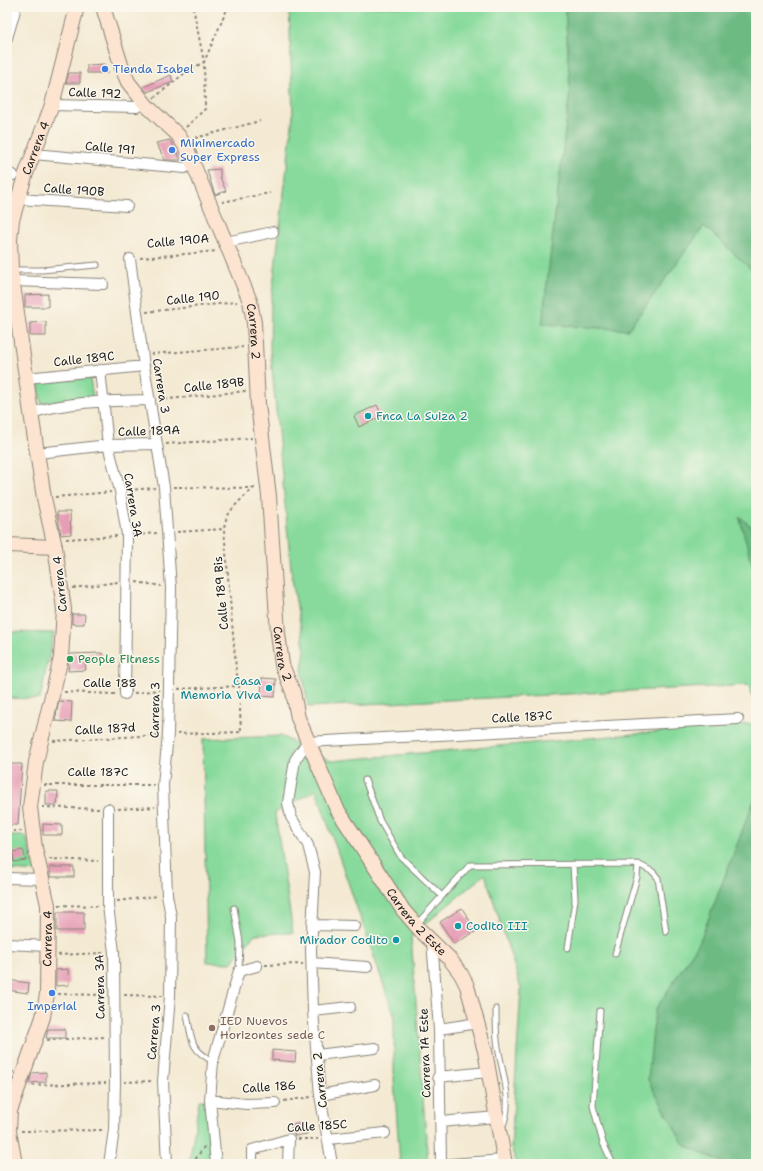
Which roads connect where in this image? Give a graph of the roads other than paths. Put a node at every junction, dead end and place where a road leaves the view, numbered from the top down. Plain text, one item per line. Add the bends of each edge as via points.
1 (77, 7) edge
2 (103, 7) edge
3 (12, 11) edge
4 (7, 38) edge
5 (52, 105) junction
6 (142, 107) junction
7 (34, 154) junction
8 (185, 168) dead end
9 (18, 199) junction
10 (127, 206) dead end
11 (273, 232) dead end
12 (227, 246) junction
13 (130, 258) road end
14 (97, 264) dead end
15 (12, 276) junction
16 (103, 284) dead end
17 (144, 366) junction
18 (100, 370) junction
19 (27, 378) junction
20 (150, 400) junction
21 (104, 401) junction
22 (31, 413) junction
23 (157, 444) junction
24 (108, 445) junction
25 (38, 454) junction
26 (54, 544) junction
27 (7, 545) edge
28 (293, 692) joint
29 (125, 694) road end
30 (738, 719) dead end
31 (307, 742) junction
32 (365, 780) dead end
33 (108, 809) dead end
34 (573, 864) junction
35 (638, 864) junction
36 (7, 878) edge
37 (42, 879) junction
38 (442, 896) junction
39 (234, 908) dead end
40 (312, 925) junction
41 (355, 926) dead end
42 (416, 926) junction
43 (666, 932) dead end
44 (432, 941) junction
45 (7, 944) edge
46 (568, 948) dead end
47 (47, 950) junction
48 (615, 954) dead end
49 (312, 963) junction
50 (257, 966) road end
51 (367, 966) dead end
52 (238, 971) junction
53 (350, 1007) dead end
54 (496, 1009) dead end
55 (313, 1011) junction
56 (600, 1011) dead end
57 (187, 1015) dead end
58 (478, 1023) junction
59 (439, 1029) junction
60 (376, 1048) dead end
61 (317, 1055) junction
62 (213, 1061) junction
63 (488, 1072) junction
64 (438, 1077) junction
65 (12, 1078) edge
66 (376, 1085) dead end
67 (320, 1095) junction
68 (210, 1100) junction
69 (275, 1103) road end
70 (440, 1122) junction
71 (498, 1124) junction
72 (385, 1133) dead end
73 (328, 1139) junction
74 (216, 1162) edge
75 (504, 1162) edge
76 (15, 1164) edge
77 (109, 1164) edge
78 (167, 1164) edge
79 (252, 1164) edge
80 (288, 1164) edge
81 (332, 1164) edge
82 (441, 1164) edge
83 (450, 1164) edge
84 (613, 1164) edge

1 - 5 main road, Carrera 4
2 - 6 main road, Carrera 2 via 122,68
3 - 4 street
5 - 6 street, Calle 192
5 - 7 main road, Carrera 4
6 - 12 main road, Carrera 2 via 180,138 196,166
7 - 8 street, Calle 191
7 - 9 main road, Carrera 4
9 - 10 street, Calle 190B
9 - 15 main road, Carrera 4 via 10,240
11 - 12 street, Calle 190A
12 - 28 main road, Carrera 2 via 250,301 256,346 257,390 266,467 278,633 282,665
13 - 17 street, Carrera 3
14 - 15 lane
15 - 16 street
15 - 19 main road, Carrera 4
17 - 18 street, Calle 189C
17 - 20 street, Carrera 3
18 - 19 street, Calle 189C
18 - 21 street, Carrera 3A
19 - 22 main road, Carrera 4
20 - 21 street
20 - 23 street, Carrera 3
21 - 22 street
21 - 24 street, Carrera 3A
22 - 25 main road, Carrera 4
23 - 24 street, Calle 189A
23 - 78 street, Carrera 3 via 164,487 171,588 168,734 163,785 170,916 170,996 163,1080
24 - 25 street, Calle 189A
24 - 29 street, Carrera 3A via 120,491 127,535
25 - 26 main road, Carrera 4
26 - 27 main road
26 - 37 main road, Carrera 4 via 64,608 61,658 41,742 30,807
28 - 31 main road, Carrera 2 Este via 298,718
30 - 31 street, Calle 187C
31 - 40 street, Carrera 2 via 295,760 288,803 290,817 308,844 315,872
31 - 42 main road, Carrera 2 Este via 336,809
32 - 38 lane via 380,820 401,857
33 - 77 street, Carrera 3A via 108,904 114,952 115,1082 114,1130
34 - 35 lane
34 - 38 lane via 470,865
34 - 46 lane via 575,900
35 - 43 lane via 653,872 658,878
35 - 48 lane via 637,877
36 - 37 street
37 - 47 main road, Carrera 4 via 48,905
38 - 42 lane
39 - 52 lane via 240,942
40 - 41 street
40 - 49 street, Carrera 2
42 - 44 main road, Carrera 2 Este
44 - 58 main road, Carrera 2 Este via 461,974
44 - 59 street, Carrera 1A Este
45 - 47 street
47 - 65 main road, Carrera 4 via 47,994 43,1017 36,1040
49 - 51 street
49 - 55 street, Carrera 2
50 - 52 street
52 - 62 street
53 - 55 street
54 - 71 lane via 497,1039 508,1106 507,1118
55 - 61 street, Carrera 2
56 - 84 lane via 593,1106 603,1143
57 - 62 lane via 193,1044 201,1055
58 - 59 street
58 - 63 main road, Carrera 2 Este
59 - 64 street, Carrera 1A Este
60 - 61 street
61 - 67 street, Carrera 2
62 - 68 street
63 - 64 street
63 - 71 main road, Carrera 2 Este
64 - 70 street, Carrera 1A Este
65 - 76 main road, Carrera 4 via 10,1132
66 - 67 street
67 - 73 street, Carrera 2
68 - 69 street, Calle 186 via 246,1104
68 - 74 street
70 - 71 street
70 - 82 street, Carrera 1A Este
71 - 75 main road, Carrera 2 Este
72 - 73 street, Calle 185C
73 - 81 street, Carrera 2
75 - 83 street
79 - 80 street, Calle 185C via 252,1150 289,1139

